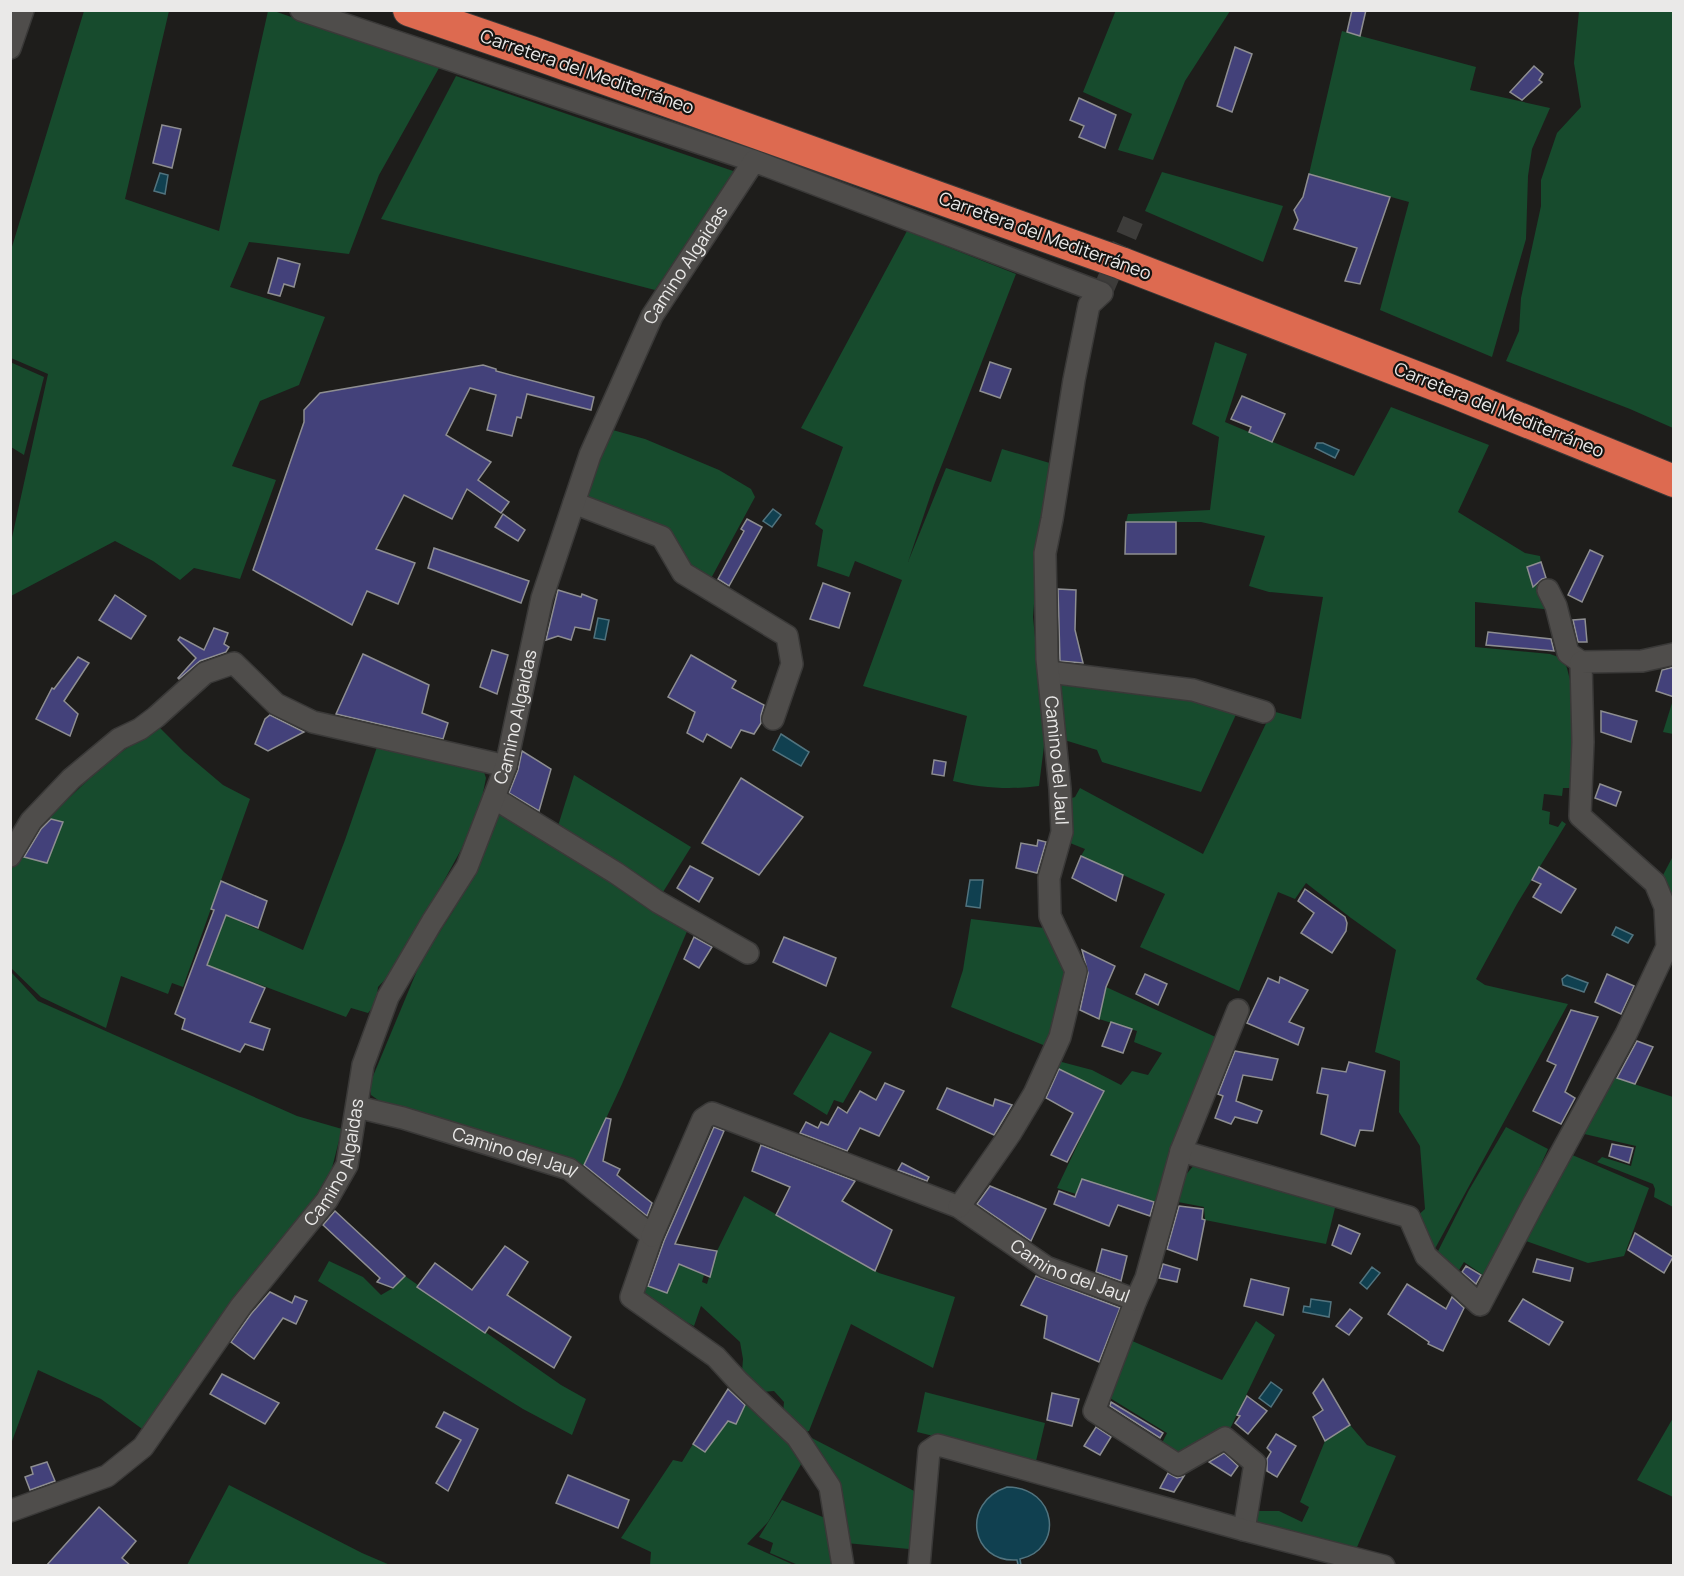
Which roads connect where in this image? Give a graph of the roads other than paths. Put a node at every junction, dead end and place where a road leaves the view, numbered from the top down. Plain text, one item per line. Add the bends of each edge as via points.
1 (23, 10) edge
2 (301, 10) edge
3 (410, 10) edge
4 (10, 48) edge
5 (754, 161) junction
6 (1674, 481) edge
7 (574, 503) junction
8 (1548, 590) dead end
9 (1674, 654) edge
10 (1581, 662) junction
11 (1049, 672) junction
12 (1264, 712) dead end
13 (773, 719) dead end
14 (506, 766) junction
15 (494, 798) junction
16 (10, 856) edge
17 (748, 953) dead end
18 (1239, 1010) dead end
19 (357, 1107) junction
20 (1181, 1151) junction
21 (959, 1207) junction
22 (652, 1236) junction
23 (1136, 1300) junction
24 (10, 1510) edge
25 (1244, 1530) junction
26 (843, 1566) edge
27 (919, 1566) edge
28 (1384, 1566) edge

1 - 4 street
2 - 5 street
3 - 6 highway, Carretera del Mediterráneo via 1121,263
5 - 7 street, Camino Algaidas via 652,316 590,455
5 - 11 street, Camino del Jaul via 1102,293 1089,305 1045,553
7 - 13 street via 662,537 683,573 787,636 792,664
7 - 14 street, Camino Algaidas via 542,598
8 - 10 street via 1568,653
9 - 10 street via 1642,661
10 - 20 street via 1580,816 1655,883 1665,907 1666,947 1626,1034 1480,1305 1426,1256 1409,1217
11 - 12 street, Camino del Jaul via 1193,690
11 - 21 street, Camino del Jaul via 1062,832 1049,878 1050,916 1076,971 1060,1037 1034,1094
14 - 15 street, Camino Algaidas
14 - 16 street via 313,722 276,704 234,663 205,673 156,717 119,740 71,779 31,821
15 - 17 street via 658,902
15 - 19 street, Camino Algaidas via 467,867 388,997 363,1065
18 - 20 street
19 - 22 street, Camino del Jaul via 569,1169
19 - 24 street, Camino Algaidas via 347,1165 327,1200 241,1306 142,1447 106,1476
20 - 23 street via 1146,1278
21 - 22 street, Camino del Jaul via 712,1113 703,1119
21 - 23 street, Camino del Jaul via 1047,1268
22 - 26 street, Camino del Jaul via 631,1298 716,1357 797,1437 830,1487
23 - 25 street, Camino del Jaul via 1094,1412 1178,1465 1225,1438 1255,1463
25 - 27 street via 938,1445 929,1451
25 - 28 street

